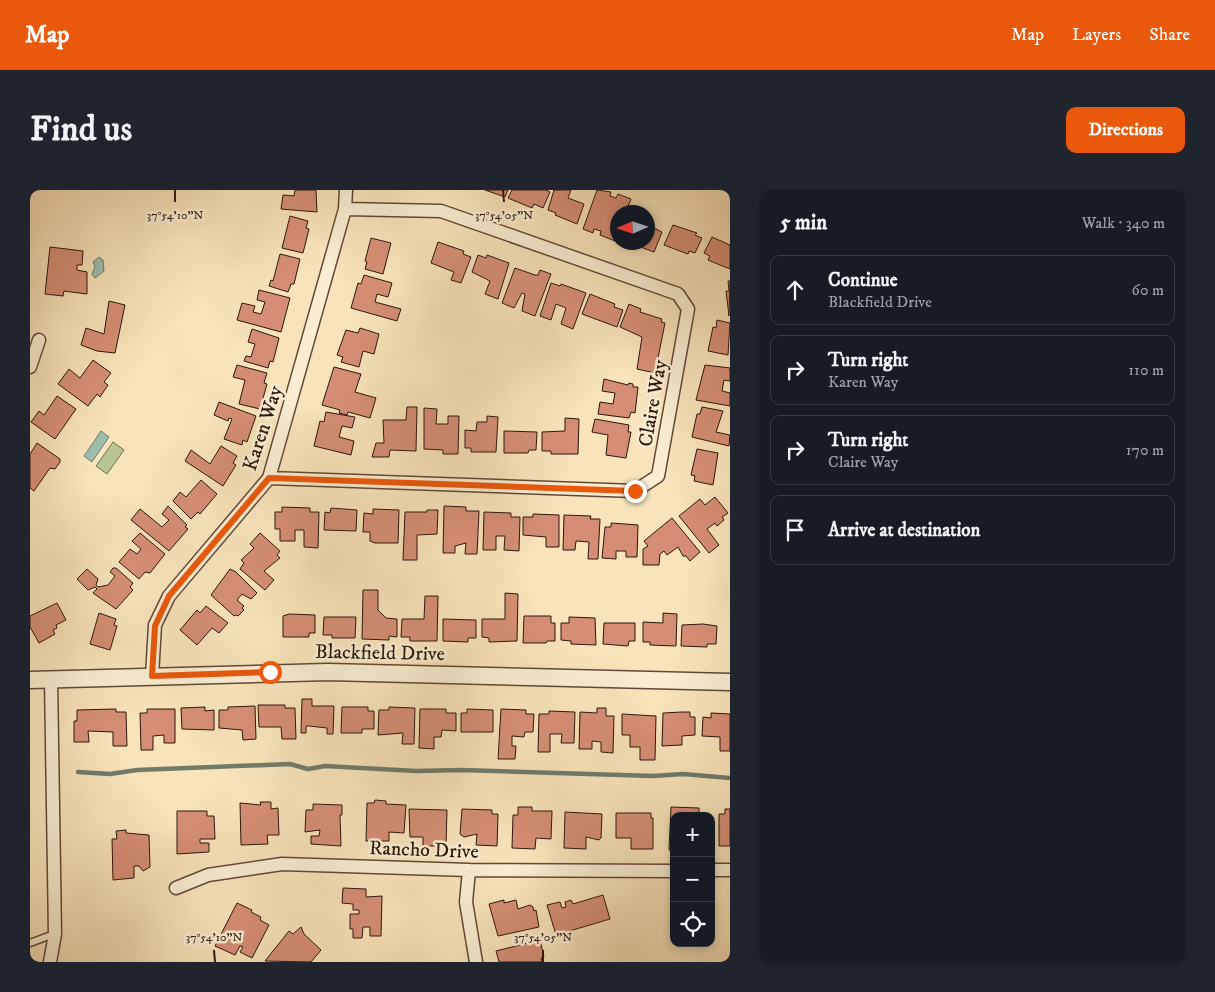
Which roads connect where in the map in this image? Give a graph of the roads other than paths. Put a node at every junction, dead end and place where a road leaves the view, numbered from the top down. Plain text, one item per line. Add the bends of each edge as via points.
1 (346, 190) edge
2 (344, 209) junction
3 (39, 340) dead end
4 (30, 367) edge
5 (269, 478) junction
6 (152, 676) junction
7 (52, 679) junction
8 (30, 680) edge
9 (730, 682) edge
10 (469, 870) junction
11 (715, 870) edge
12 (730, 870) edge
13 (670, 871) edge
14 (176, 888) dead end
15 (55, 934) junction
16 (30, 942) edge
17 (50, 962) edge
18 (476, 962) edge

1 - 2 street, Karen Way
2 - 5 street, Karen Way
2 - 5 street, Claire Way via 441,211 678,294 688,309 658,476 635,491
3 - 4 street
5 - 6 street, Karen Way via 169,596 155,626
6 - 7 street, Blackfield Drive
6 - 9 street, Blackfield Drive via 328,672
7 - 8 street, Blackfield Drive
7 - 15 street
10 - 13 street, Rancho Drive
10 - 14 street, Rancho Drive via 282,864 208,875
10 - 18 street via 466,902
11 - 12 street
15 - 16 lane
15 - 17 street

